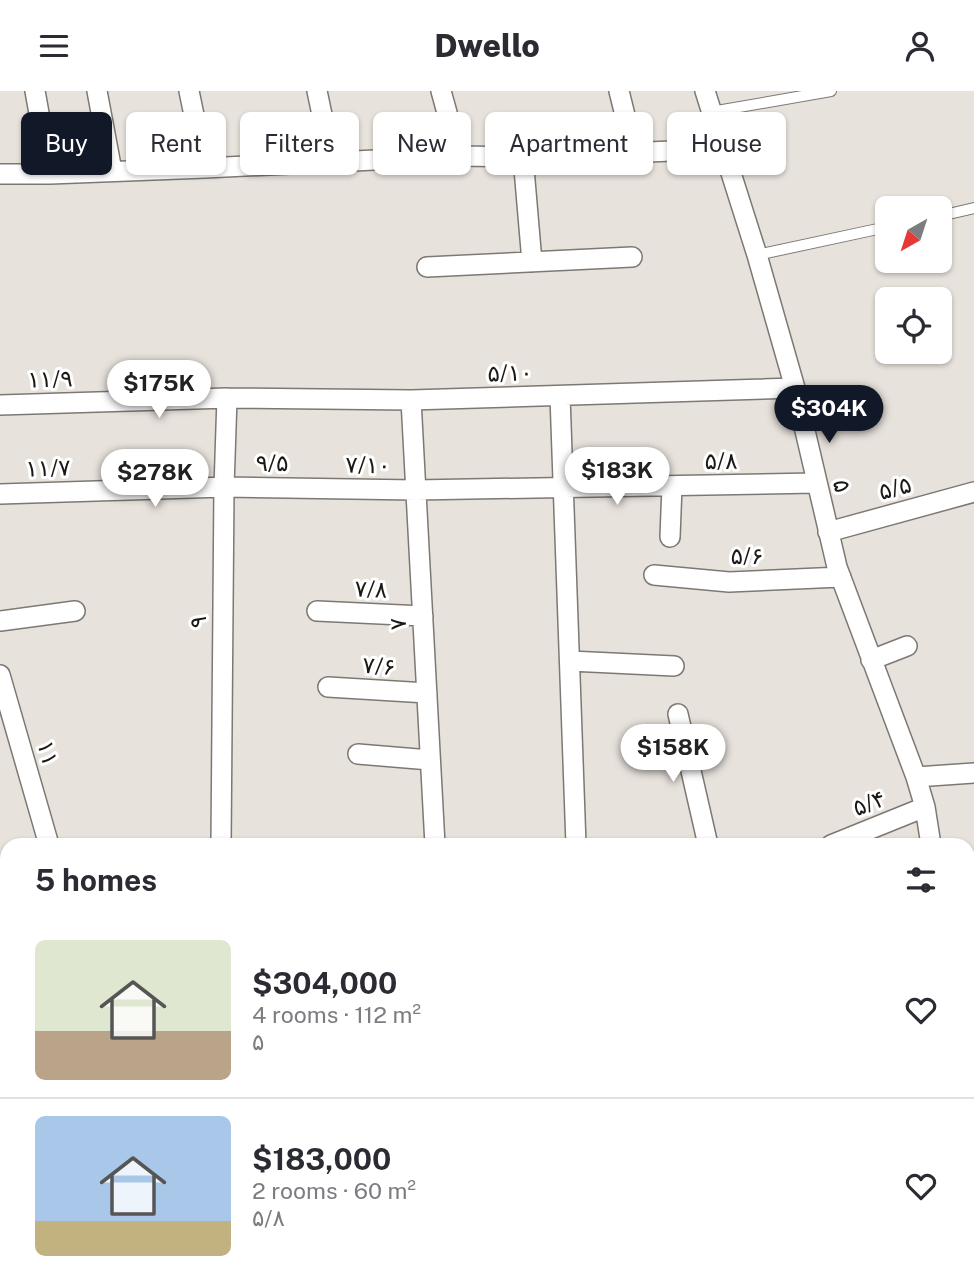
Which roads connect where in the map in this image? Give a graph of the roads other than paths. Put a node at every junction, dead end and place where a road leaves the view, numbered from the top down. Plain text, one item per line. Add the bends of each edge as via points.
1 (35, 91) edge
2 (97, 91) edge
3 (189, 91) edge
4 (317, 91) edge
5 (441, 91) edge
6 (619, 91) edge
7 (705, 91) edge
8 (831, 91) edge
9 (39, 112) edge
10 (101, 112) edge
11 (193, 112) edge
12 (321, 112) edge
13 (447, 112) edge
14 (624, 112) edge
15 (710, 112) joint
16 (0, 174) edge
17 (21, 174) edge
18 (525, 175) edge
19 (731, 175) edge
20 (974, 208) edge
21 (952, 213) edge
22 (875, 230) edge
23 (757, 255) junction
24 (632, 257) dead end
25 (532, 262) junction
26 (427, 267) dead end
27 (796, 388) junction
28 (560, 396) junction
29 (227, 398) junction
30 (411, 400) junction
31 (0, 405) edge
32 (816, 483) junction
33 (672, 486) junction
34 (224, 487) junction
35 (564, 488) junction
36 (320, 489) joint
37 (416, 491) junction
38 (974, 492) edge
39 (0, 494) edge
40 (828, 532) junction
41 (670, 537) dead end
42 (654, 575) dead end
43 (841, 577) junction
44 (75, 611) dead end
45 (317, 611) dead end
46 (423, 616) junction
47 (0, 621) edge
48 (907, 646) dead end
49 (872, 660) junction
50 (570, 661) junction
51 (674, 666) dead end
52 (0, 675) edge
53 (328, 687) dead end
54 (427, 693) junction
55 (678, 714) dead end
56 (358, 754) dead end
57 (430, 759) junction
58 (974, 773) edge
59 (916, 777) junction
60 (925, 807) junction
61 (47, 838) edge
62 (221, 838) edge
63 (435, 838) edge
64 (576, 838) edge
65 (706, 838) edge
66 (848, 838) edge
67 (930, 838) edge

1 - 9 street
2 - 10 street
3 - 11 street
4 - 12 street
5 - 13 street
6 - 14 street
7 - 15 street, ۵
8 - 15 lane
16 - 17 street
18 - 25 street
19 - 23 street, ۵
20 - 21 lane
22 - 23 lane
23 - 27 street, ۵
24 - 25 street
25 - 26 street
27 - 28 street, ۵/۱۰
27 - 32 street, ۵
28 - 30 street, ۵/۱۰
28 - 35 street
29 - 30 street, ۵/۱۰
29 - 31 street, ۱۱/۹
29 - 34 street, ۹
30 - 37 street, ۷
32 - 33 street, ۵/۸
32 - 40 street, ۵
33 - 35 street, ۵/۸
33 - 41 street
34 - 36 street, ۹/۵
34 - 39 street, ۱۱/۷
34 - 62 street, ۹
35 - 37 street, ۵/۸
35 - 50 street
36 - 37 street, ۷/۱۰
37 - 46 street, ۷
38 - 40 street, ۵/۵
40 - 43 street, ۵
42 - 43 street, ۵/۶ via 729,582
43 - 49 street, ۵
44 - 47 street
45 - 46 street, ۷/۸
46 - 54 street, ۷
48 - 49 street
49 - 59 street, ۵
50 - 51 street
50 - 64 street
52 - 61 street, ۱۱
53 - 54 street, ۷/۶
54 - 57 street, ۷
55 - 65 street
56 - 57 street
57 - 63 street, ۷
58 - 59 street
59 - 60 street, ۵
60 - 66 street, ۵/۴
60 - 67 street, ۵

